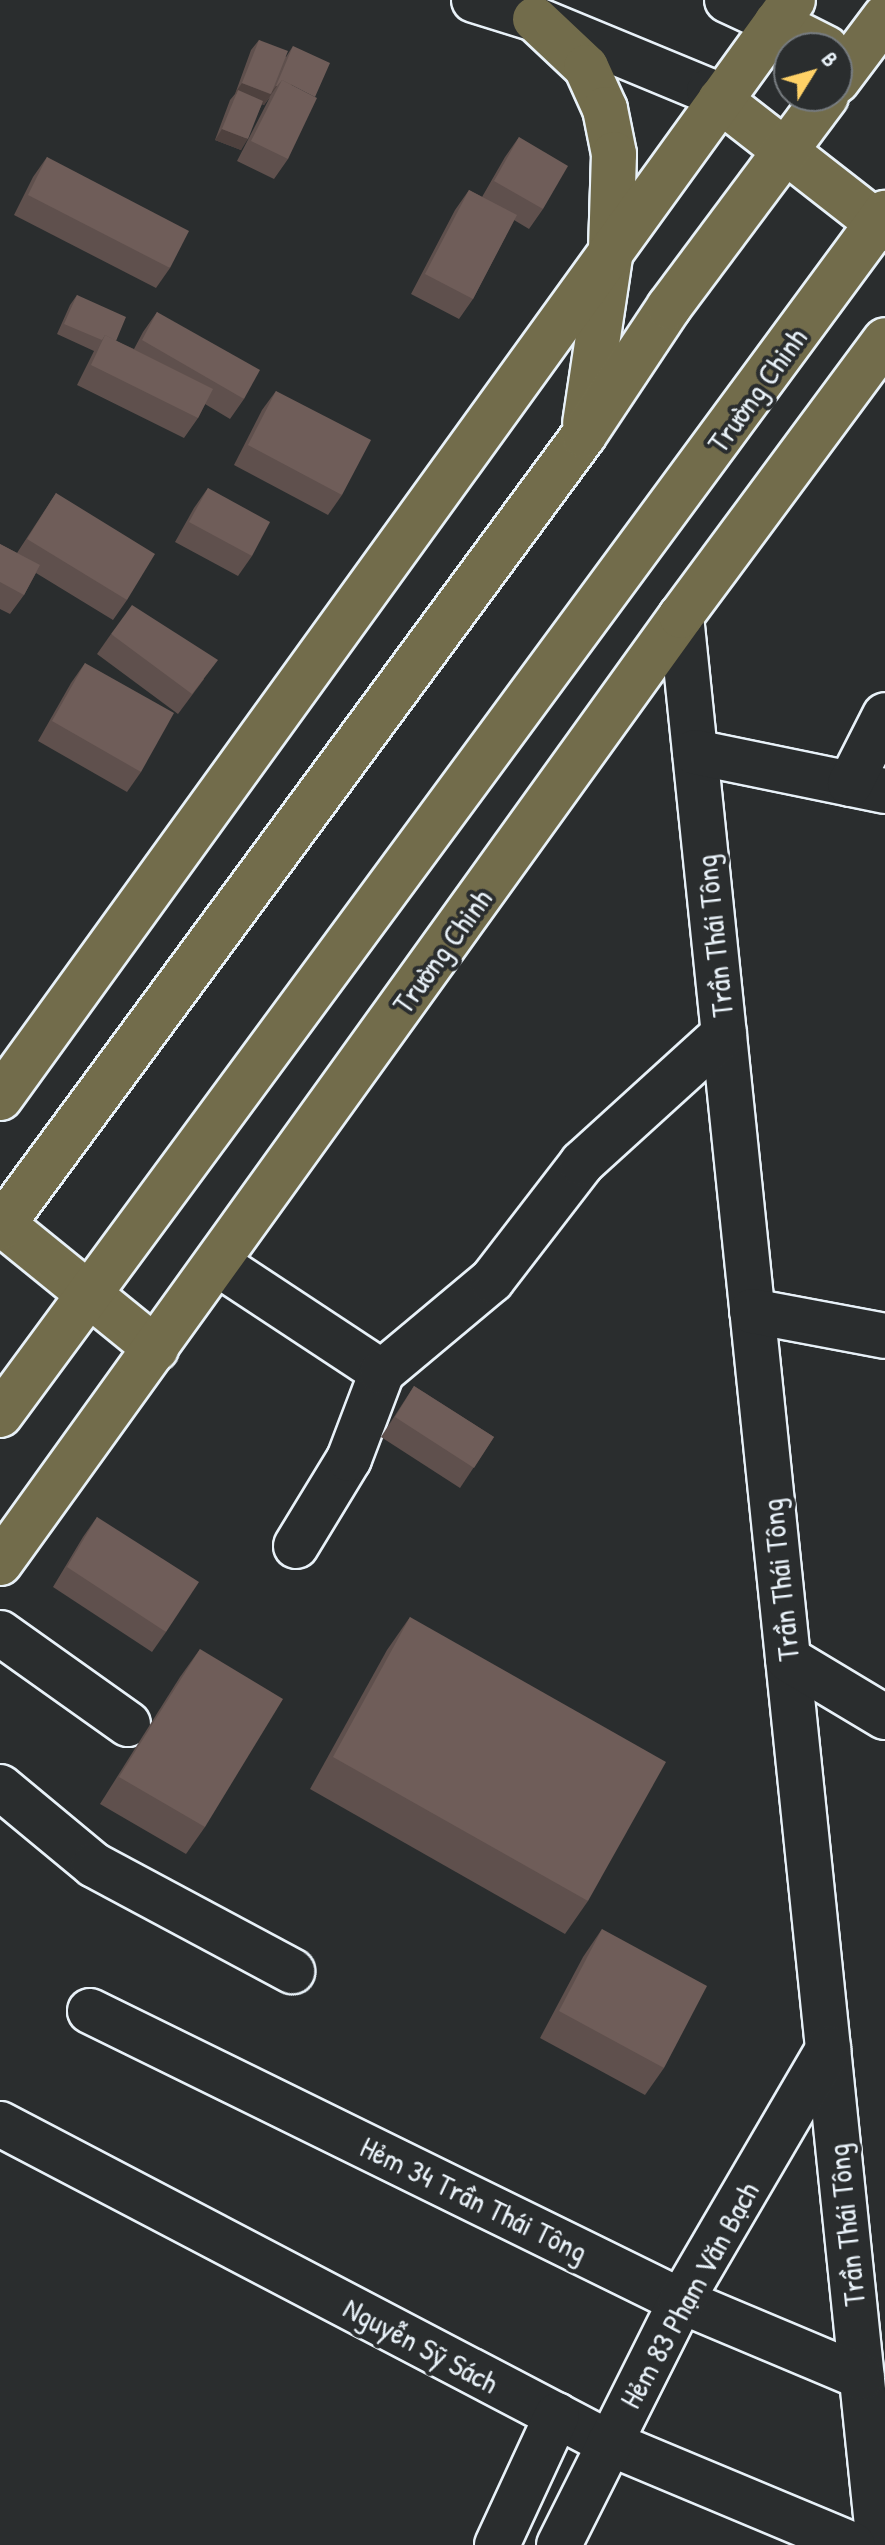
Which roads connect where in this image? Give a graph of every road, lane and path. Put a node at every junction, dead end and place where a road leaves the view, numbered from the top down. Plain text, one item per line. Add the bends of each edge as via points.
1 (474, 0) edge
2 (727, 0) edge
3 (785, 12) edge
4 (885, 17) edge
5 (535, 19) junction
6 (805, 32) edge
7 (853, 58) edge
8 (720, 100) junction
9 (813, 112) edge
10 (785, 151) junction
11 (882, 222) edge
12 (611, 250) junction
13 (885, 340) edge
14 (584, 435) junction
15 (681, 616) junction
16 (885, 715) edge
17 (695, 752) junction
18 (867, 788) edge
19 (724, 1034) junction
20 (0, 1098) edge
21 (1, 1225) edge
22 (218, 1264) junction
23 (88, 1294) junction
24 (752, 1311) junction
25 (885, 1336) edge
26 (156, 1349) junction
27 (382, 1372) junction
28 (0, 1415) edge
29 (296, 1546) dead end
30 (0, 1563) edge
31 (0, 1633) edge
32 (788, 1659) junction
33 (885, 1717) edge
34 (128, 1724) dead end
35 (0, 1787) edge
36 (292, 1971) dead end
37 (90, 2011) dead end
38 (828, 2049) junction
39 (0, 2124) edge
40 (681, 2301) junction
41 (862, 2377) junction
42 (557, 2415) junction
43 (609, 2443) junction
44 (497, 2545) edge
45 (559, 2545) edge
46 (853, 2545) edge
47 (879, 2545) edge

1 - 5 street
2 - 3 street
3 - 6 main road
3 - 8 main road
4 - 7 main road
5 - 8 street
5 - 12 main road via 586,67 605,109 614,154
8 - 10 main road
8 - 12 main road
9 - 10 main road
10 - 11 main road
10 - 14 main road via 669,307
11 - 23 main road, Trường Chinh
12 - 14 main road
12 - 20 main road
13 - 15 main road, Trường Chinh
14 - 21 main road
15 - 17 street, Trần Thái Tông
15 - 22 main road, Trường Chinh
16 - 18 street
17 - 18 street
17 - 19 street, Trần Thái Tông
19 - 24 street, Trần Thái Tông
19 - 27 street via 582,1163 492,1280
21 - 23 main road
22 - 26 main road, Trường Chinh
22 - 27 street
23 - 26 main road
23 - 28 main road, Trường Chinh
24 - 25 street
24 - 32 street, Trần Thái Tông
26 - 30 main road, Trường Chinh
27 - 29 street via 349,1459
31 - 34 street
32 - 33 street
32 - 38 street, Trần Thái Tông
35 - 36 street via 94,1865
37 - 40 street, Hẻm 34 Trần Thái Tông
38 - 40 street, Hẻm 83 Phạm Văn Bạch
38 - 41 street, Trần Thái Tông
39 - 42 street, Nguyễn Sỹ Sách
40 - 41 street, Hẻm 34 Trần Thái Tông
40 - 43 street, Hẻm 83 Phạm Văn Bạch
41 - 47 street, Trần Thái Tông
42 - 43 street, Nguyễn Sỹ Sách
42 - 44 street
43 - 45 street, Hẻm 83 Phạm Văn Bạch
43 - 46 street, Nguyễn Sỹ Sách

